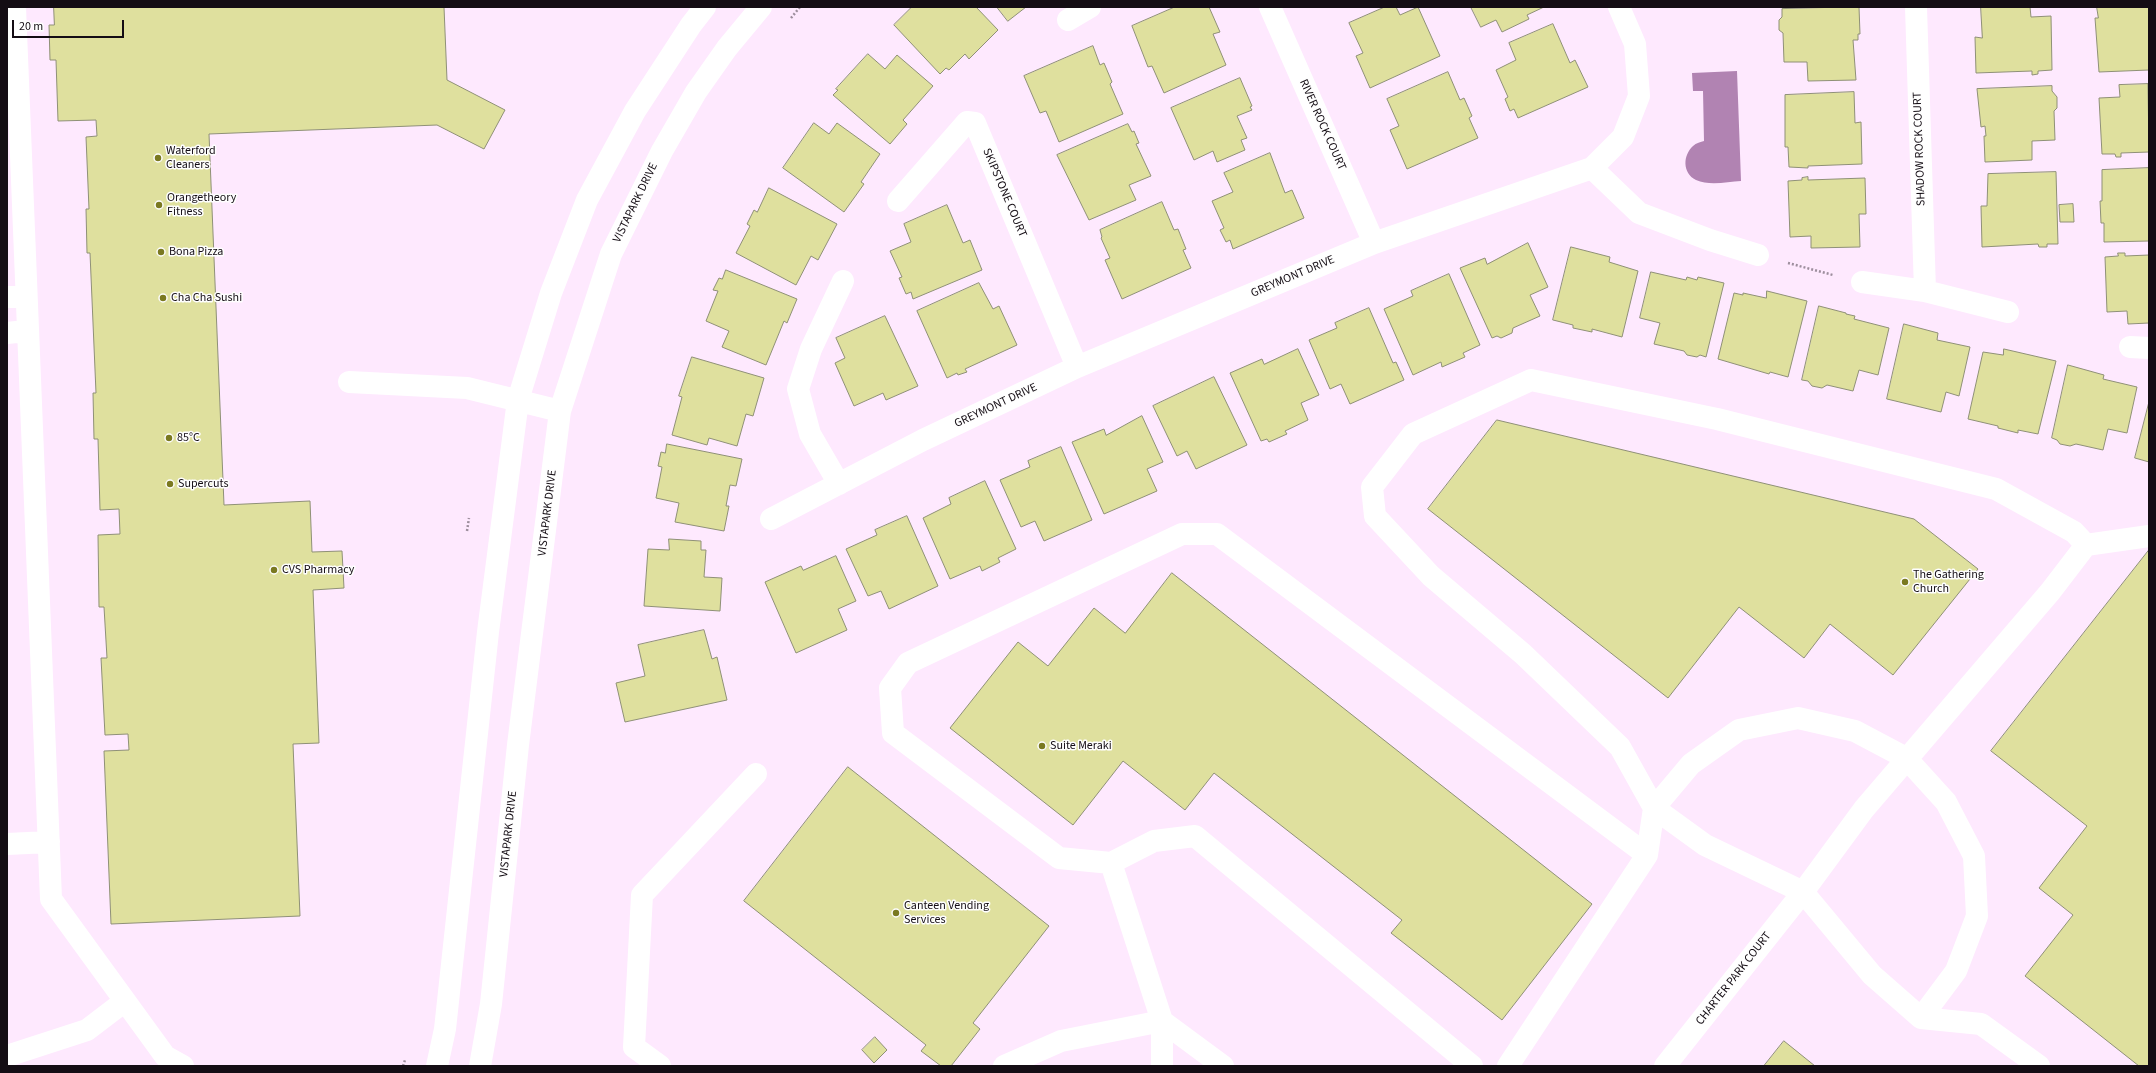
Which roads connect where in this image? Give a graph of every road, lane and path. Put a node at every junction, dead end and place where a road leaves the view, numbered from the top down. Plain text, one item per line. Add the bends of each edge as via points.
1 (15, 7) edge
2 (706, 7) edge
3 (761, 7) edge
4 (800, 7) edge
5 (1090, 7) edge
6 (1270, 7) edge
7 (1619, 7) edge
8 (1916, 7) edge
9 (1068, 20) dead end
10 (786, 24) dead end
11 (1592, 168) junction
12 (898, 201) dead end
13 (1374, 243) junction
14 (1758, 255) joint
15 (843, 280) dead end
16 (1862, 282) joint
17 (1925, 291) junction
18 (16, 297) edge
19 (2008, 312) dead end
20 (17, 332) edge
21 (1077, 367) junction
22 (350, 382) dead end
23 (518, 400) junction
24 (560, 411) junction
25 (839, 484) junction
26 (771, 519) dead end
27 (2149, 536) edge
28 (2086, 545) junction
29 (1906, 758) junction
30 (756, 774) dead end
31 (1654, 808) junction
32 (49, 842) junction
33 (7, 844) edge
34 (1647, 855) junction
35 (1111, 863) junction
36 (1803, 892) junction
37 (125, 1001) junction
38 (1921, 1018) junction
39 (1162, 1021) junction
40 (7, 1056) edge
41 (183, 1066) edge
42 (437, 1066) edge
43 (480, 1066) edge
44 (660, 1066) edge
45 (1004, 1066) edge
46 (1162, 1066) edge
47 (1223, 1066) edge
48 (1472, 1066) edge
49 (1508, 1066) edge
50 (1665, 1066) edge
51 (2039, 1066) edge

1 - 18 street
2 - 23 street via 691,25 635,111 587,200 551,293
3 - 24 street, VISTAPARK DRIVE via 727,48 696,92 662,151 611,254
4 - 10 path
5 - 9 street
6 - 13 street, RIVER ROCK COURT
7 - 11 street, GREYMONT DRIVE via 1635,44 1639,96 1623,137
8 - 17 street, SHADOW ROCK COURT
11 - 13 street, GREYMONT DRIVE
11 - 14 street via 1639,213
12 - 21 street, SKIPSTONE COURT via 967,122 975,123
13 - 21 street, GREYMONT DRIVE
14 - 16 path
15 - 25 street via 811,349 798,389 810,434
16 - 17 street
17 - 19 street
18 - 20 street
20 - 32 street
21 - 25 street, GREYMONT DRIVE via 923,440
22 - 23 street via 467,388
23 - 24 street
23 - 42 street via 487,640 445,1029
24 - 43 street, VISTAPARK DRIVE via 518,745 491,1004
25 - 26 street, GREYMONT DRIVE
27 - 28 street
28 - 29 street, CHARTER PARK COURT via 2050,592
28 - 31 street via 2074,532 1996,489 1716,419 1531,380 1413,434 1372,487 1375,516 1431,576 1523,654 1620,748
29 - 31 street via 1855,731 1798,718 1739,730 1691,764
29 - 36 street, CHARTER PARK COURT via 1864,809
29 - 38 street via 1946,802 1974,856 1977,916 1956,971
30 - 44 street via 642,895 634,1047
31 - 34 street
31 - 36 street via 1705,845
32 - 33 street
32 - 37 street via 51,899
34 - 35 street via 1217,534 1182,534 908,663 890,688 893,733 1059,858
34 - 49 street
35 - 39 street
35 - 48 street via 1154,841 1195,836
36 - 38 street via 1872,975
36 - 50 street, CHARTER PARK COURT
37 - 40 street via 87,1030
37 - 41 street via 165,1056
38 - 51 street via 1981,1024
39 - 45 street via 1061,1041
39 - 46 street
39 - 47 street

